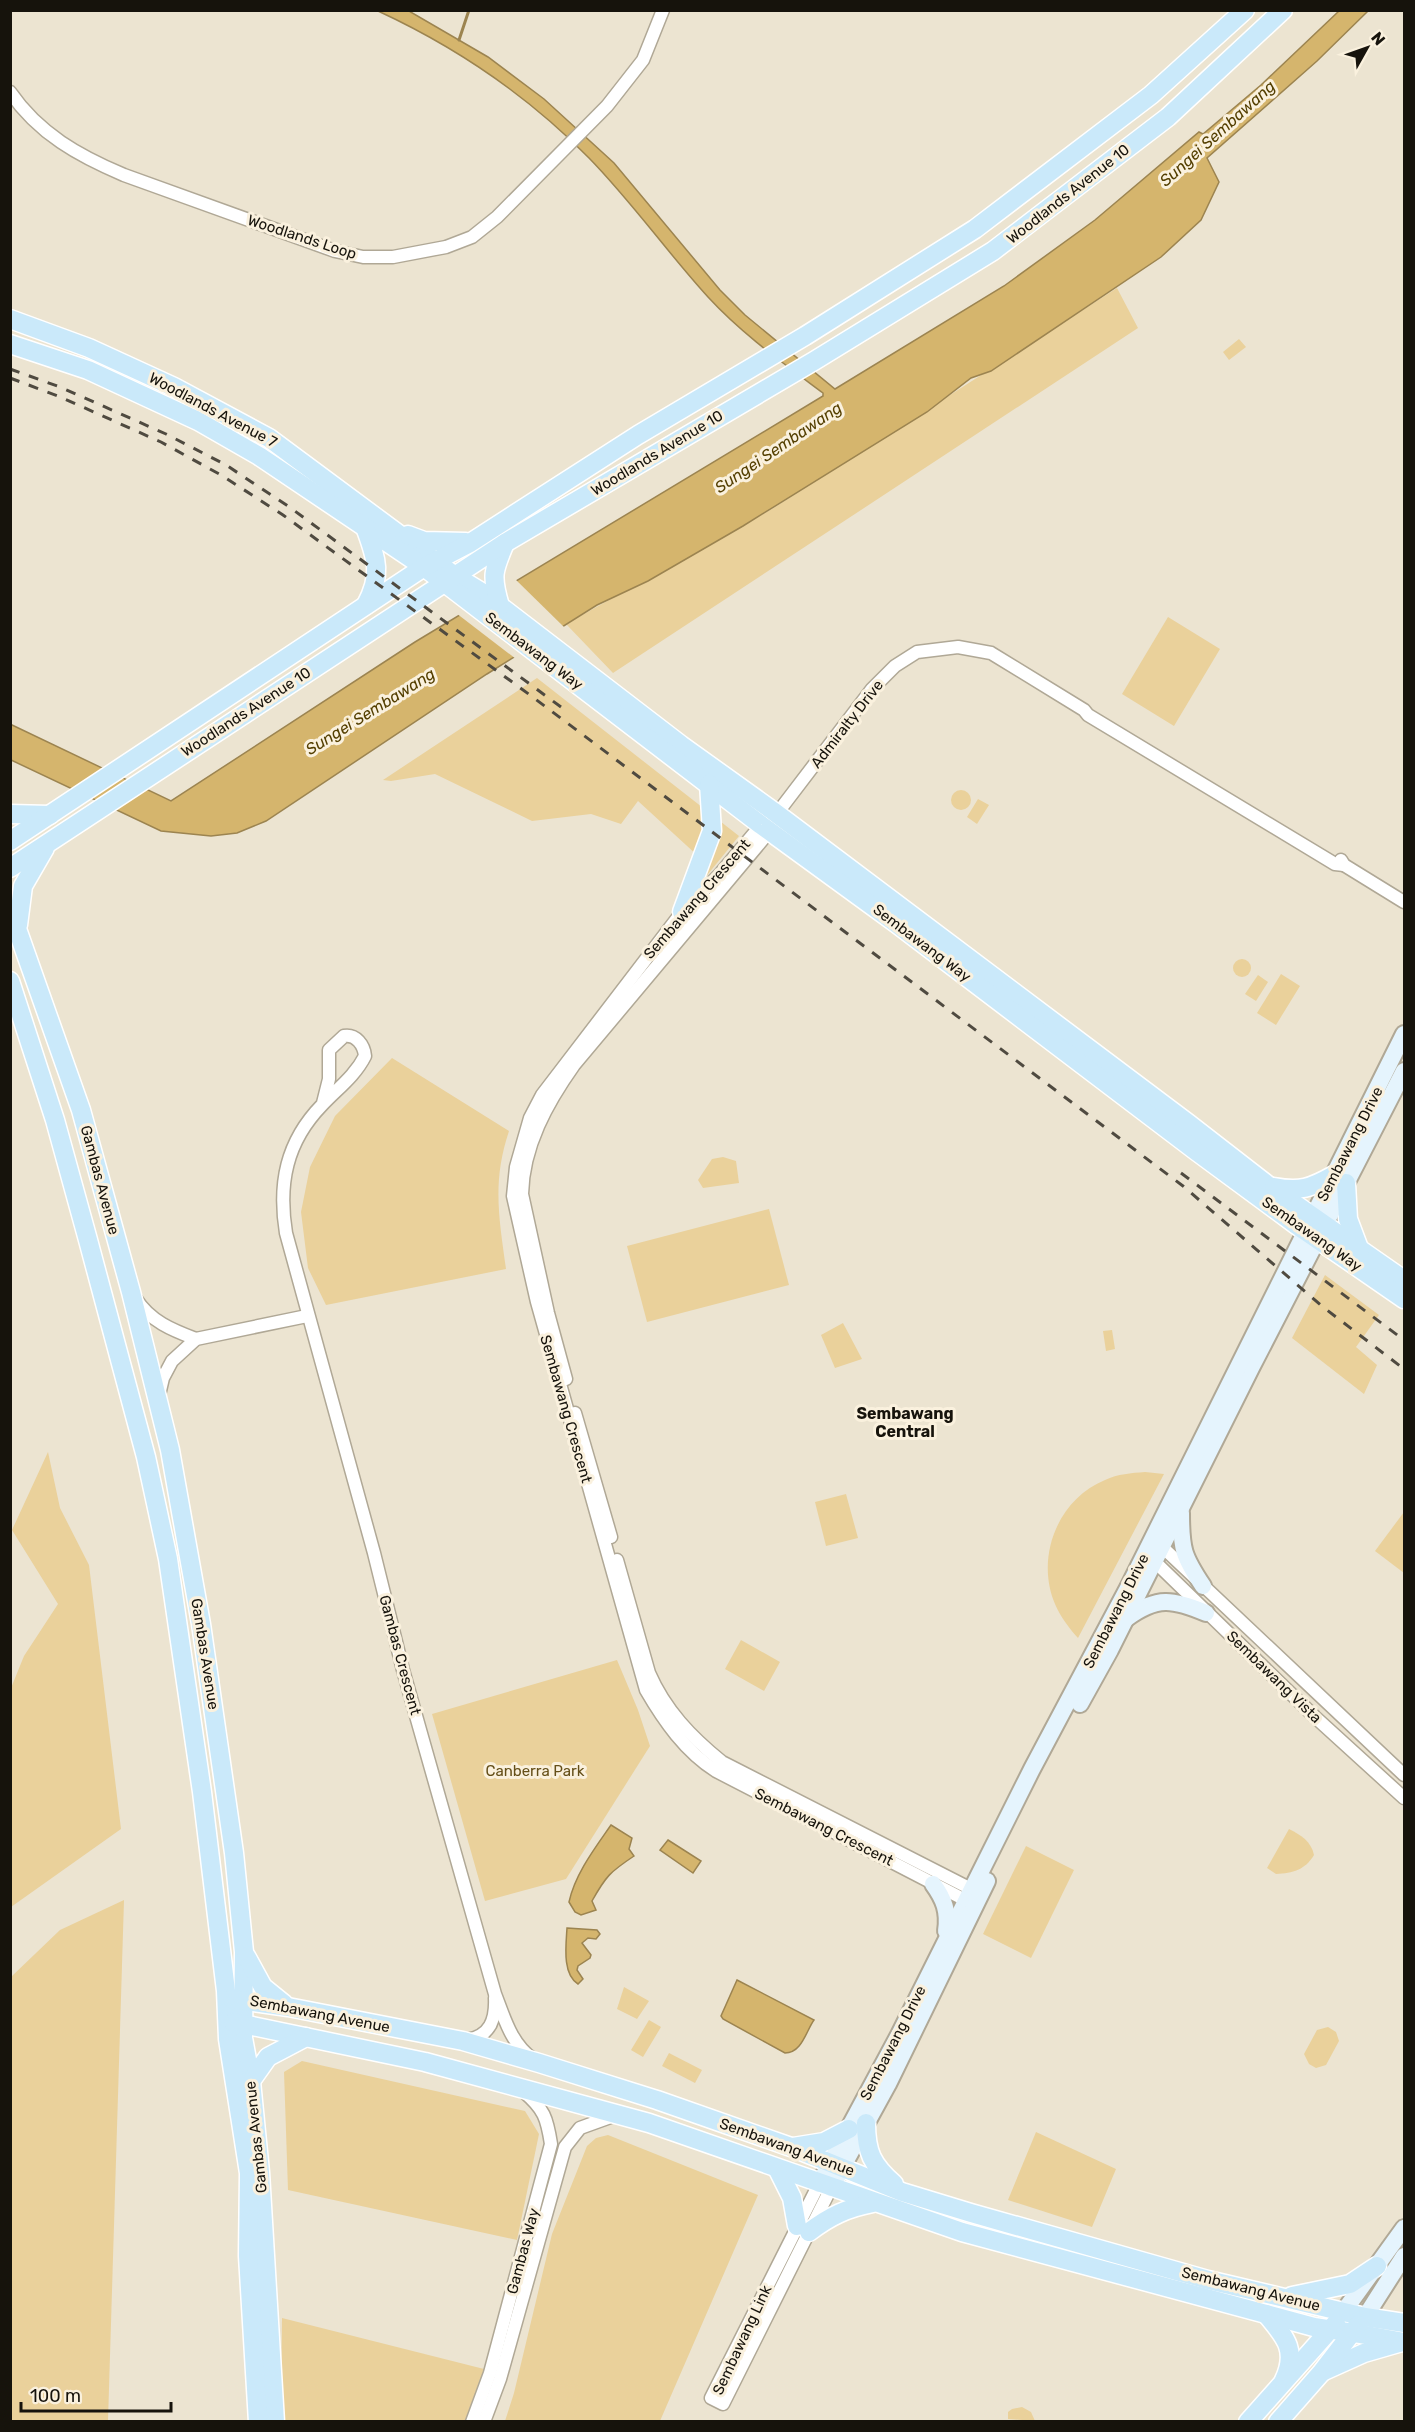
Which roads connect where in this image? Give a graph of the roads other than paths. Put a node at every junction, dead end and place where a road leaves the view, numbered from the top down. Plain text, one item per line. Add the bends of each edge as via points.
1 (663, 10) edge
2 (1245, 10) edge
3 (1283, 10) edge
4 (10, 92) edge
5 (10, 319) edge
6 (10, 344) edge
7 (366, 530) junction
8 (395, 530) junction
9 (470, 543) junction
10 (505, 543) junction
11 (430, 564) junction
12 (450, 579) junction
13 (477, 599) junction
14 (365, 606) junction
15 (500, 606) junction
16 (559, 661) junction
17 (709, 784) junction
18 (10, 814) edge
19 (50, 815) junction
20 (773, 818) junction
21 (10, 842) edge
22 (47, 844) junction
23 (10, 868) edge
24 (1404, 902) edge
25 (10, 909) edge
26 (682, 912) junction
27 (17, 929) junction
28 (10, 981) edge
29 (1404, 1034) edge
30 (1404, 1071) edge
31 (323, 1103) junction
32 (1189, 1124) junction
33 (1196, 1151) junction
34 (1340, 1179) junction
35 (1269, 1186) junction
36 (1316, 1229) junction
37 (1360, 1251) junction
38 (1404, 1280) edge
39 (130, 1292) junction
40 (1404, 1299) edge
41 (307, 1316) junction
42 (196, 1339) junction
43 (158, 1400) junction
44 (176, 1485) junction
45 (153, 1487) junction
46 (1181, 1509) junction
47 (1154, 1550) junction
48 (189, 1556) junction
49 (168, 1559) junction
50 (1203, 1586) junction
51 (1206, 1613) junction
52 (1125, 1618) junction
53 (1404, 1775) edge
54 (1404, 1798) edge
55 (933, 1884) junction
56 (973, 1897) junction
57 (945, 1941) junction
58 (244, 1952) junction
59 (495, 1994) junction
60 (235, 1999) junction
61 (288, 2007) junction
62 (235, 2022) junction
63 (306, 2037) junction
64 (463, 2041) junction
65 (539, 2063) junction
66 (251, 2081) junction
67 (519, 2087) junction
68 (617, 2115) junction
69 (866, 2123) junction
70 (849, 2129) junction
71 (791, 2147) junction
72 (836, 2165) junction
73 (777, 2168) junction
74 (825, 2186) junction
75 (902, 2192) junction
76 (874, 2203) junction
77 (1404, 2228) edge
78 (803, 2229) junction
79 (1404, 2256) edge
80 (1377, 2266) junction
81 (1287, 2297) junction
82 (1344, 2312) junction
83 (1266, 2314) junction
84 (1365, 2317) junction
85 (1404, 2323) edge
86 (1331, 2329) junction
87 (1351, 2334) junction
88 (1404, 2342) edge
89 (1321, 2373) junction
90 (1282, 2384) junction
91 (258, 2421) edge
92 (275, 2421) edge
93 (472, 2421) edge
94 (484, 2421) edge
95 (1248, 2421) edge
96 (1278, 2421) edge

1 - 4 street, Woodlands Loop via 643,60 607,106 514,202 472,237 446,247 393,257 363,257 325,248 93,161 55,139
2 - 9 main road, Woodlands Avenue 10 via 1151,95 975,229 638,435
3 - 10 main road, Woodlands Avenue 10 via 1168,117 993,251
5 - 8 main road, Woodlands Avenue 7 via 89,348 174,387 269,438
6 - 7 main road, Woodlands Avenue 7 via 88,370 198,421 259,456
7 - 11 main road, Woodlands Avenue 7
7 - 14 main road via 377,562 375,589
8 - 9 main road via 424,541
8 - 11 main road, Woodlands Avenue 7
9 - 11 main road, Woodlands Avenue 10
10 - 12 main road, Woodlands Avenue 10
10 - 15 main road via 494,571
11 - 12 main road, Woodlands Avenue 7
11 - 14 main road, Woodlands Avenue 10
12 - 13 main road, Sembawang Way
12 - 22 main road, Woodlands Avenue 10
13 - 15 main road, Sembawang Way
13 - 16 main road, Sembawang Way
14 - 19 main road, Woodlands Avenue 10
15 - 16 main road, Sembawang Way
16 - 17 main road, Sembawang Way
16 - 20 main road, Sembawang Way via 681,745
17 - 20 main road, Sembawang Way
17 - 26 main road via 712,831
18 - 19 main road
19 - 21 main road, Woodlands Avenue 10
20 - 24 street, Admiralty Drive via 872,688 895,666 917,652 957,647 991,653 1084,710 1092,709 1339,857 1344,865
20 - 26 street, Sembawang Crescent
20 - 32 main road, Sembawang Way
20 - 33 main road, Sembawang Way via 915,938
20 - 56 street, Sembawang Crescent via 550,1100 537,1127 522,1194 576,1416 649,1673 666,1703 682,1726 722,1762
22 - 23 main road, Woodlands Avenue 10
22 - 27 main road via 23,886
25 - 27 main road, Gambas Avenue
26 - 55 street, Sembawang Crescent via 567,1060 530,1118 516,1167 513,1196 537,1302 646,1690 662,1718 691,1752 716,1771
27 - 39 main road, Gambas Avenue via 81,1110
28 - 45 main road, Gambas Avenue via 55,1120
29 - 34 main road, Sembawang Drive
30 - 34 main road, Sembawang Drive
31 - 31 street, Gambas Crescent via 329,1079 329,1050 344,1036 353,1036 362,1044 365,1056
31 - 41 street, Gambas Crescent via 293,1148 284,1174 281,1208
32 - 33 main road via 1199,1139
32 - 35 main road, Sembawang Way
33 - 36 main road, Sembawang Way
34 - 35 main road via 1294,1191
34 - 36 main road, Sembawang Drive
34 - 37 main road
35 - 36 main road, Sembawang Way
36 - 37 main road, Sembawang Way
36 - 40 main road, Sembawang Way
36 - 46 main road, Sembawang Drive
36 - 47 main road, Sembawang Drive
37 - 38 main road, Sembawang Way
39 - 42 street via 163,1325
39 - 43 main road, Gambas Avenue
41 - 42 street
41 - 59 street, Gambas Crescent
42 - 43 street via 172,1360
43 - 44 main road, Gambas Avenue
44 - 45 main road via 171,1498 166,1499
44 - 48 main road, Gambas Avenue
45 - 49 main road, Gambas Avenue
46 - 47 main road, Sembawang Drive
46 - 50 main road via 1181,1544
47 - 50 street, Sembawang Vista
47 - 51 street, Sembawang Vista
47 - 52 main road, Sembawang Drive
47 - 56 main road, Sembawang Drive
48 - 49 main road via 176,1545
48 - 58 main road, Gambas Avenue via 231,1831
49 - 60 main road, Gambas Avenue
50 - 53 street, Sembawang Vista
51 - 52 main road via 1172,1601 1155,1601
51 - 54 street, Sembawang Vista
52 - 56 main road, Sembawang Drive
55 - 56 street, Sembawang Crescent
55 - 57 main road via 948,1918
56 - 57 main road, Sembawang Drive
56 - 69 main road, Sembawang Drive via 888,2084
57 - 70 main road, Sembawang Drive
58 - 60 main road, Gambas Avenue
58 - 61 main road via 263,1987
59 - 64 street, Gambas Crescent via 490,2028 482,2036
59 - 65 street, Gambas Crescent via 519,2047
60 - 61 main road, Sembawang Avenue
60 - 62 main road, Gambas Avenue
61 - 64 main road, Sembawang Avenue
62 - 63 main road, Sembawang Avenue
62 - 66 main road, Gambas Avenue via 243,2038
62 - 91 main road, Gambas Avenue via 228,2039 249,2173 248,2256
63 - 66 main road via 268,2056
63 - 67 main road, Sembawang Avenue
64 - 65 main road, Sembawang Avenue
65 - 71 main road, Sembawang Avenue
66 - 92 main road, Gambas Avenue
67 - 68 main road, Sembawang Avenue
67 - 93 street, Gambas Way via 546,2116 551,2144 490,2373
68 - 73 main road, Sembawang Avenue
68 - 94 street, Gambas Way via 580,2128 565,2147 500,2379
69 - 72 main road, Sembawang Drive
69 - 75 main road via 871,2158
70 - 71 main road via 824,2142
70 - 72 main road, Sembawang Drive
71 - 72 main road, Sembawang Avenue
72 - 74 main road, Sembawang Drive
72 - 75 main road, Sembawang Avenue
73 - 74 main road, Sembawang Avenue
73 - 78 main road
74 - 76 main road, Sembawang Avenue
74 - 78 street, Sembawang Link
75 - 81 main road, Sembawang Avenue via 1208,2280
76 - 78 main road via 851,2207
76 - 83 main road, Sembawang Avenue via 1024,2250
77 - 80 main road
78 - 78 street, Sembawang Link via 723,2404 711,2398
79 - 84 main road
80 - 81 main road via 1350,2284
80 - 82 main road
81 - 82 main road, Sembawang Avenue
82 - 84 main road, Sembawang Avenue
82 - 86 main road
83 - 86 main road, Sembawang Avenue
83 - 90 main road via 1280,2329 1291,2353
84 - 85 main road, Sembawang Avenue
84 - 87 main road
86 - 87 main road, Sembawang Avenue
86 - 90 main road
87 - 88 main road, Sembawang Avenue
87 - 89 main road
88 - 89 main road via 1364,2353
89 - 96 main road
90 - 95 main road

